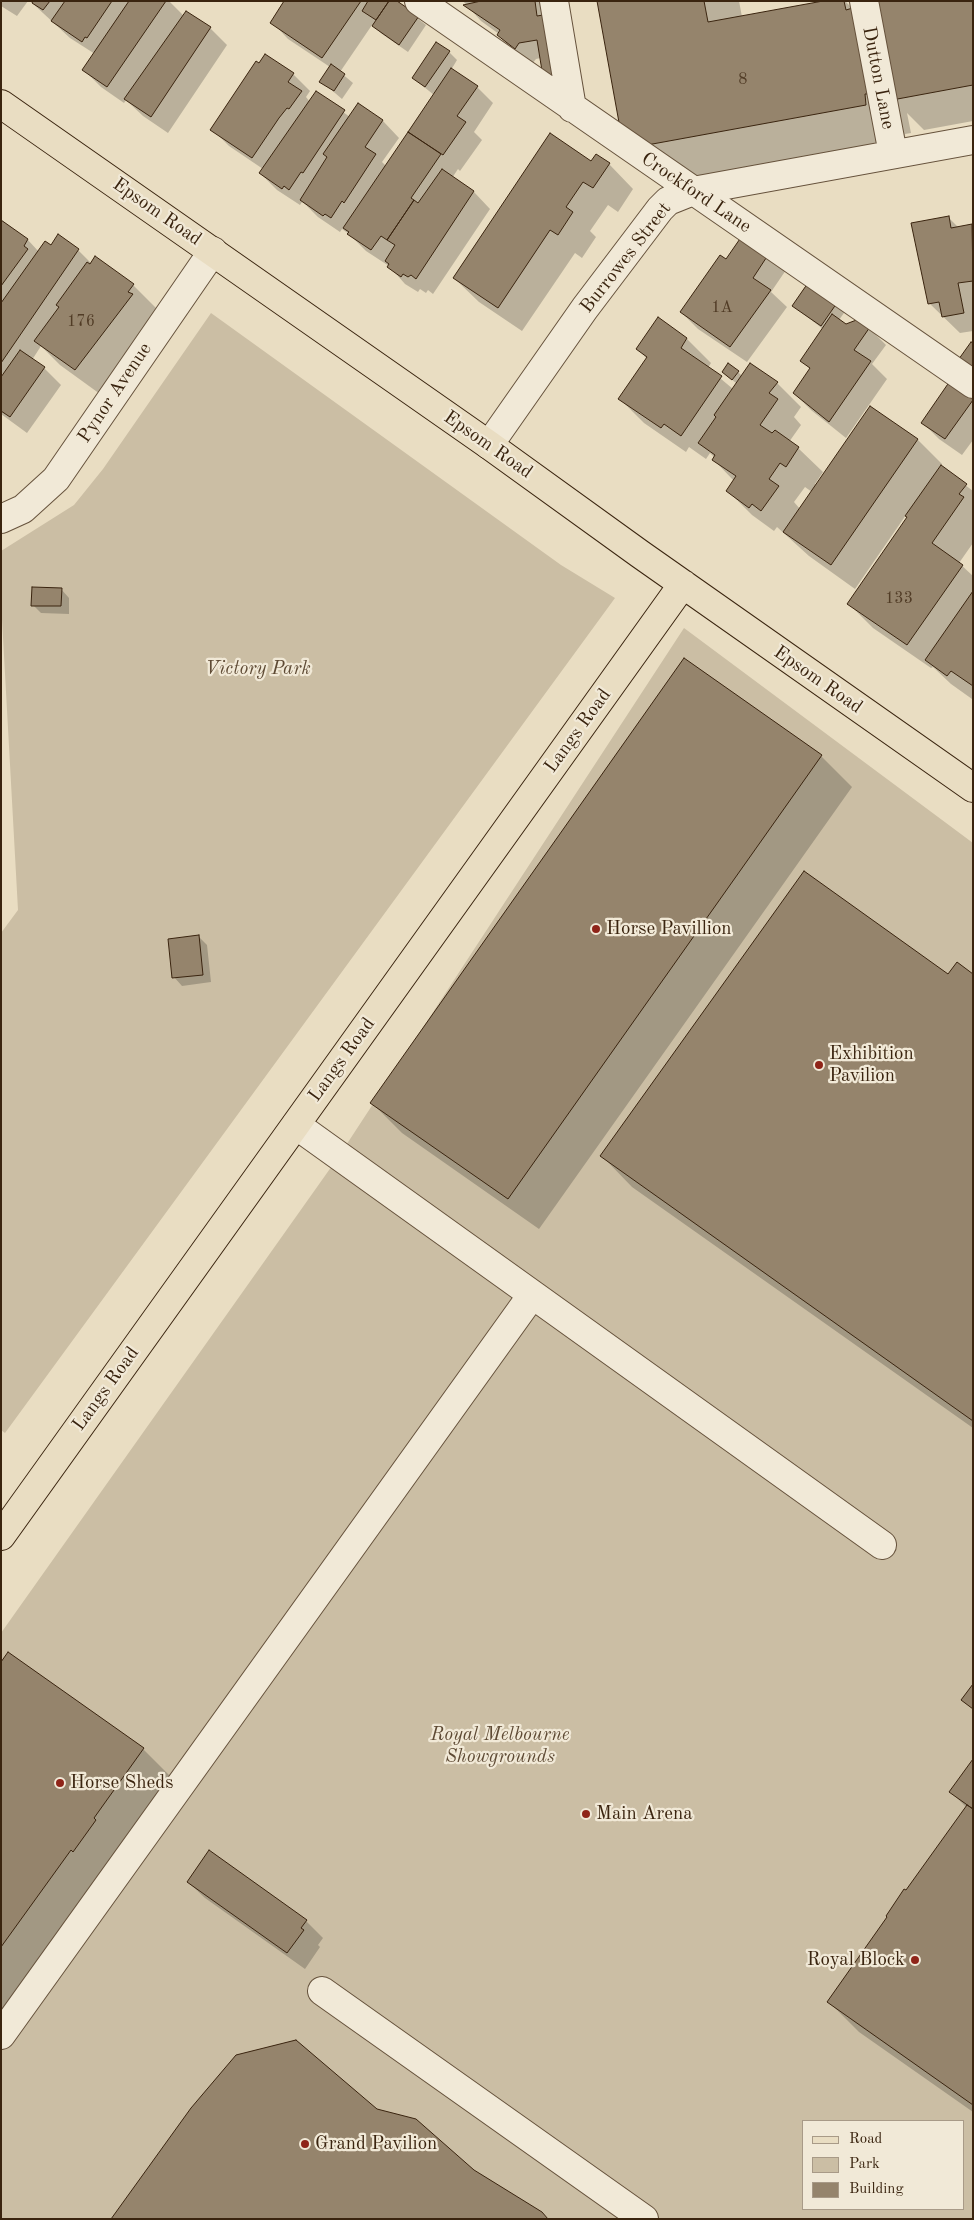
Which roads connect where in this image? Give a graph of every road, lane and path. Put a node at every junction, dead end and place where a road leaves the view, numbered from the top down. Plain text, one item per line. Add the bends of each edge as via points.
1 (419, 1) edge
2 (554, 1) edge
3 (864, 1) edge
4 (1, 104) edge
5 (572, 108) junction
6 (973, 140) edge
7 (893, 154) junction
8 (693, 191) junction
9 (213, 251) junction
10 (973, 384) edge
11 (490, 445) junction
12 (1, 518) edge
13 (683, 584) junction
14 (973, 788) edge
15 (296, 1125) junction
16 (532, 1295) junction
17 (1, 1536) edge
18 (882, 1545) dead end
19 (322, 1991) dead end
20 (1, 2035) edge
21 (644, 2219) edge

1 - 5 street, Crockford Lane
2 - 5 street
3 - 7 street, Dutton Lane
4 - 9 main road, Epsom Road
5 - 8 street, Crockford Lane
6 - 7 street, Burrowes Street
7 - 8 street, Burrowes Street
8 - 10 street, Crockford Lane
8 - 11 street, Burrowes Street via 668,201 660,209 585,308
9 - 11 main road, Epsom Road
9 - 12 street, Pynor Avenue via 56,479 23,510
11 - 13 main road, Epsom Road
13 - 14 main road, Epsom Road
13 - 15 main road, Langs Road
15 - 16 street
15 - 17 main road, Langs Road
16 - 18 street
16 - 20 street
19 - 21 street

